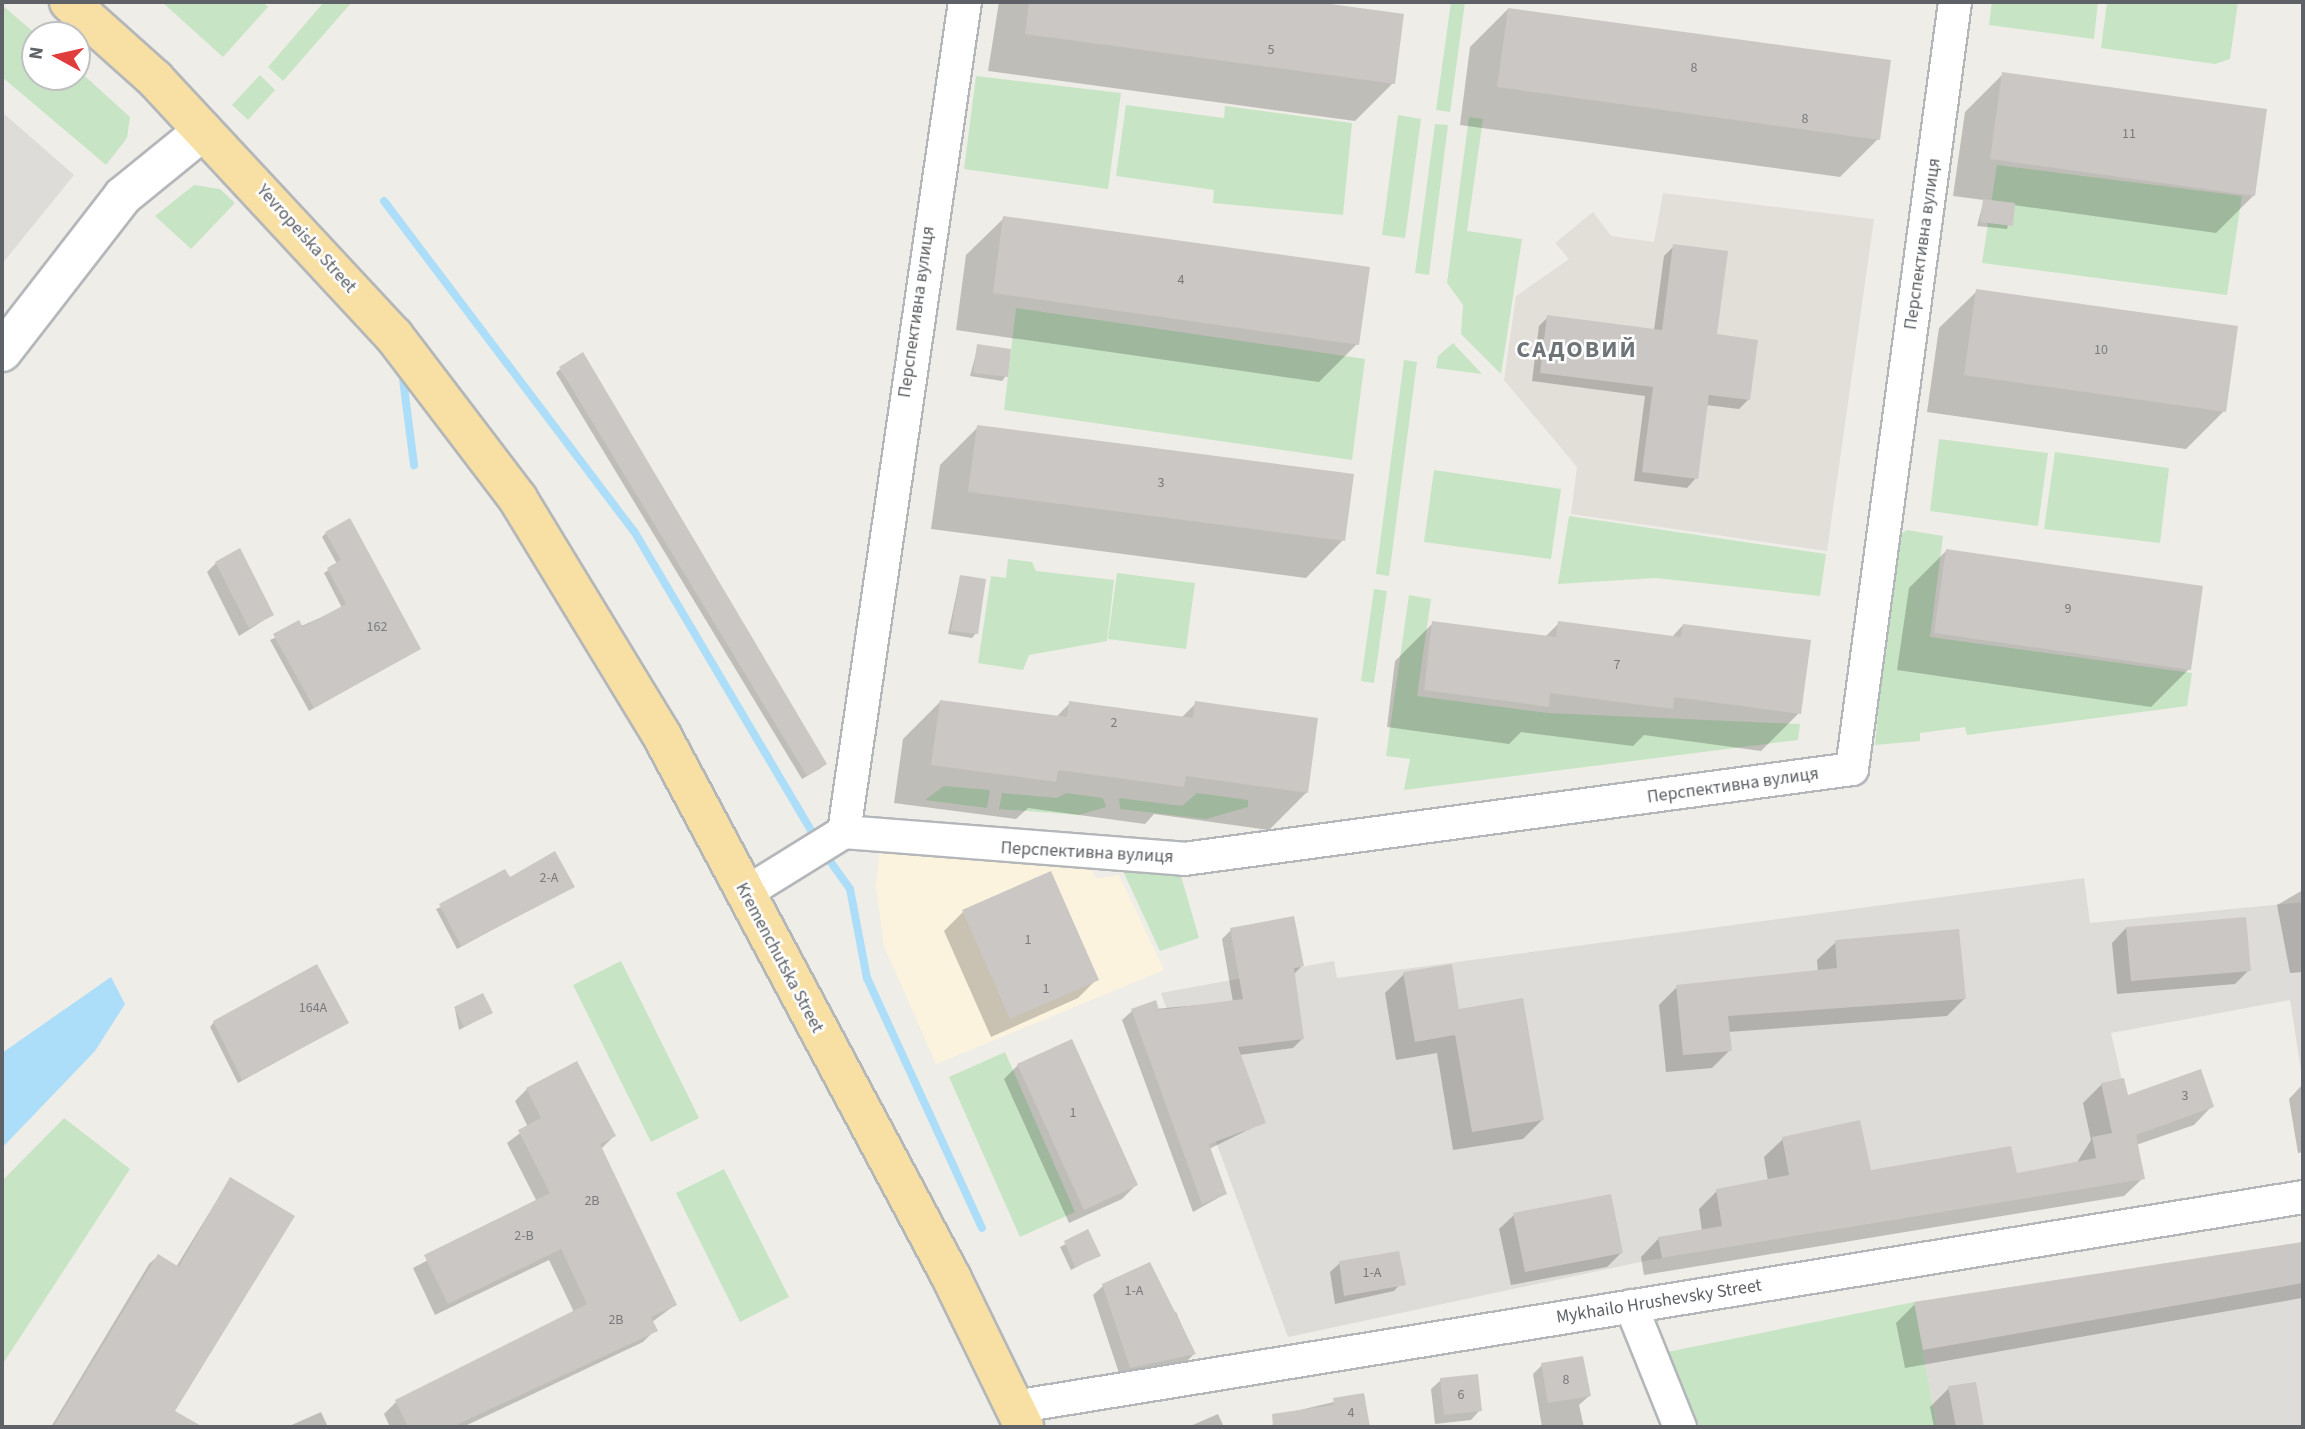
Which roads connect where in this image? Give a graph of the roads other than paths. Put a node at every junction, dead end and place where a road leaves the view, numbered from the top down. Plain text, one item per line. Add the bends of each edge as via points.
1 (69, 2) edge
2 (965, 2) edge
3 (1955, 2) edge
4 (203, 131) junction
5 (2, 352) edge
6 (518, 499) joint
7 (844, 832) junction
8 (744, 894) junction
9 (2303, 1197) edge
10 (1631, 1306) junction
11 (1019, 1417) edge
12 (1680, 1427) edge

1 - 4 highway, Yevropeiska Street
2 - 7 street, Перспективна вулиця
3 - 7 street, Перспективна вулиця via 1852,769 1184,859
4 - 5 street via 123,197
4 - 6 highway, Yevropeiska Street via 394,336
6 - 8 highway, Kremenchutska Street via 591,611
7 - 8 street
8 - 11 highway, Kremenchutska Street via 951,1277
9 - 10 street, Mykhailo Hrushevsky Street
10 - 11 street, Mykhailo Hrushevsky Street
10 - 12 street

